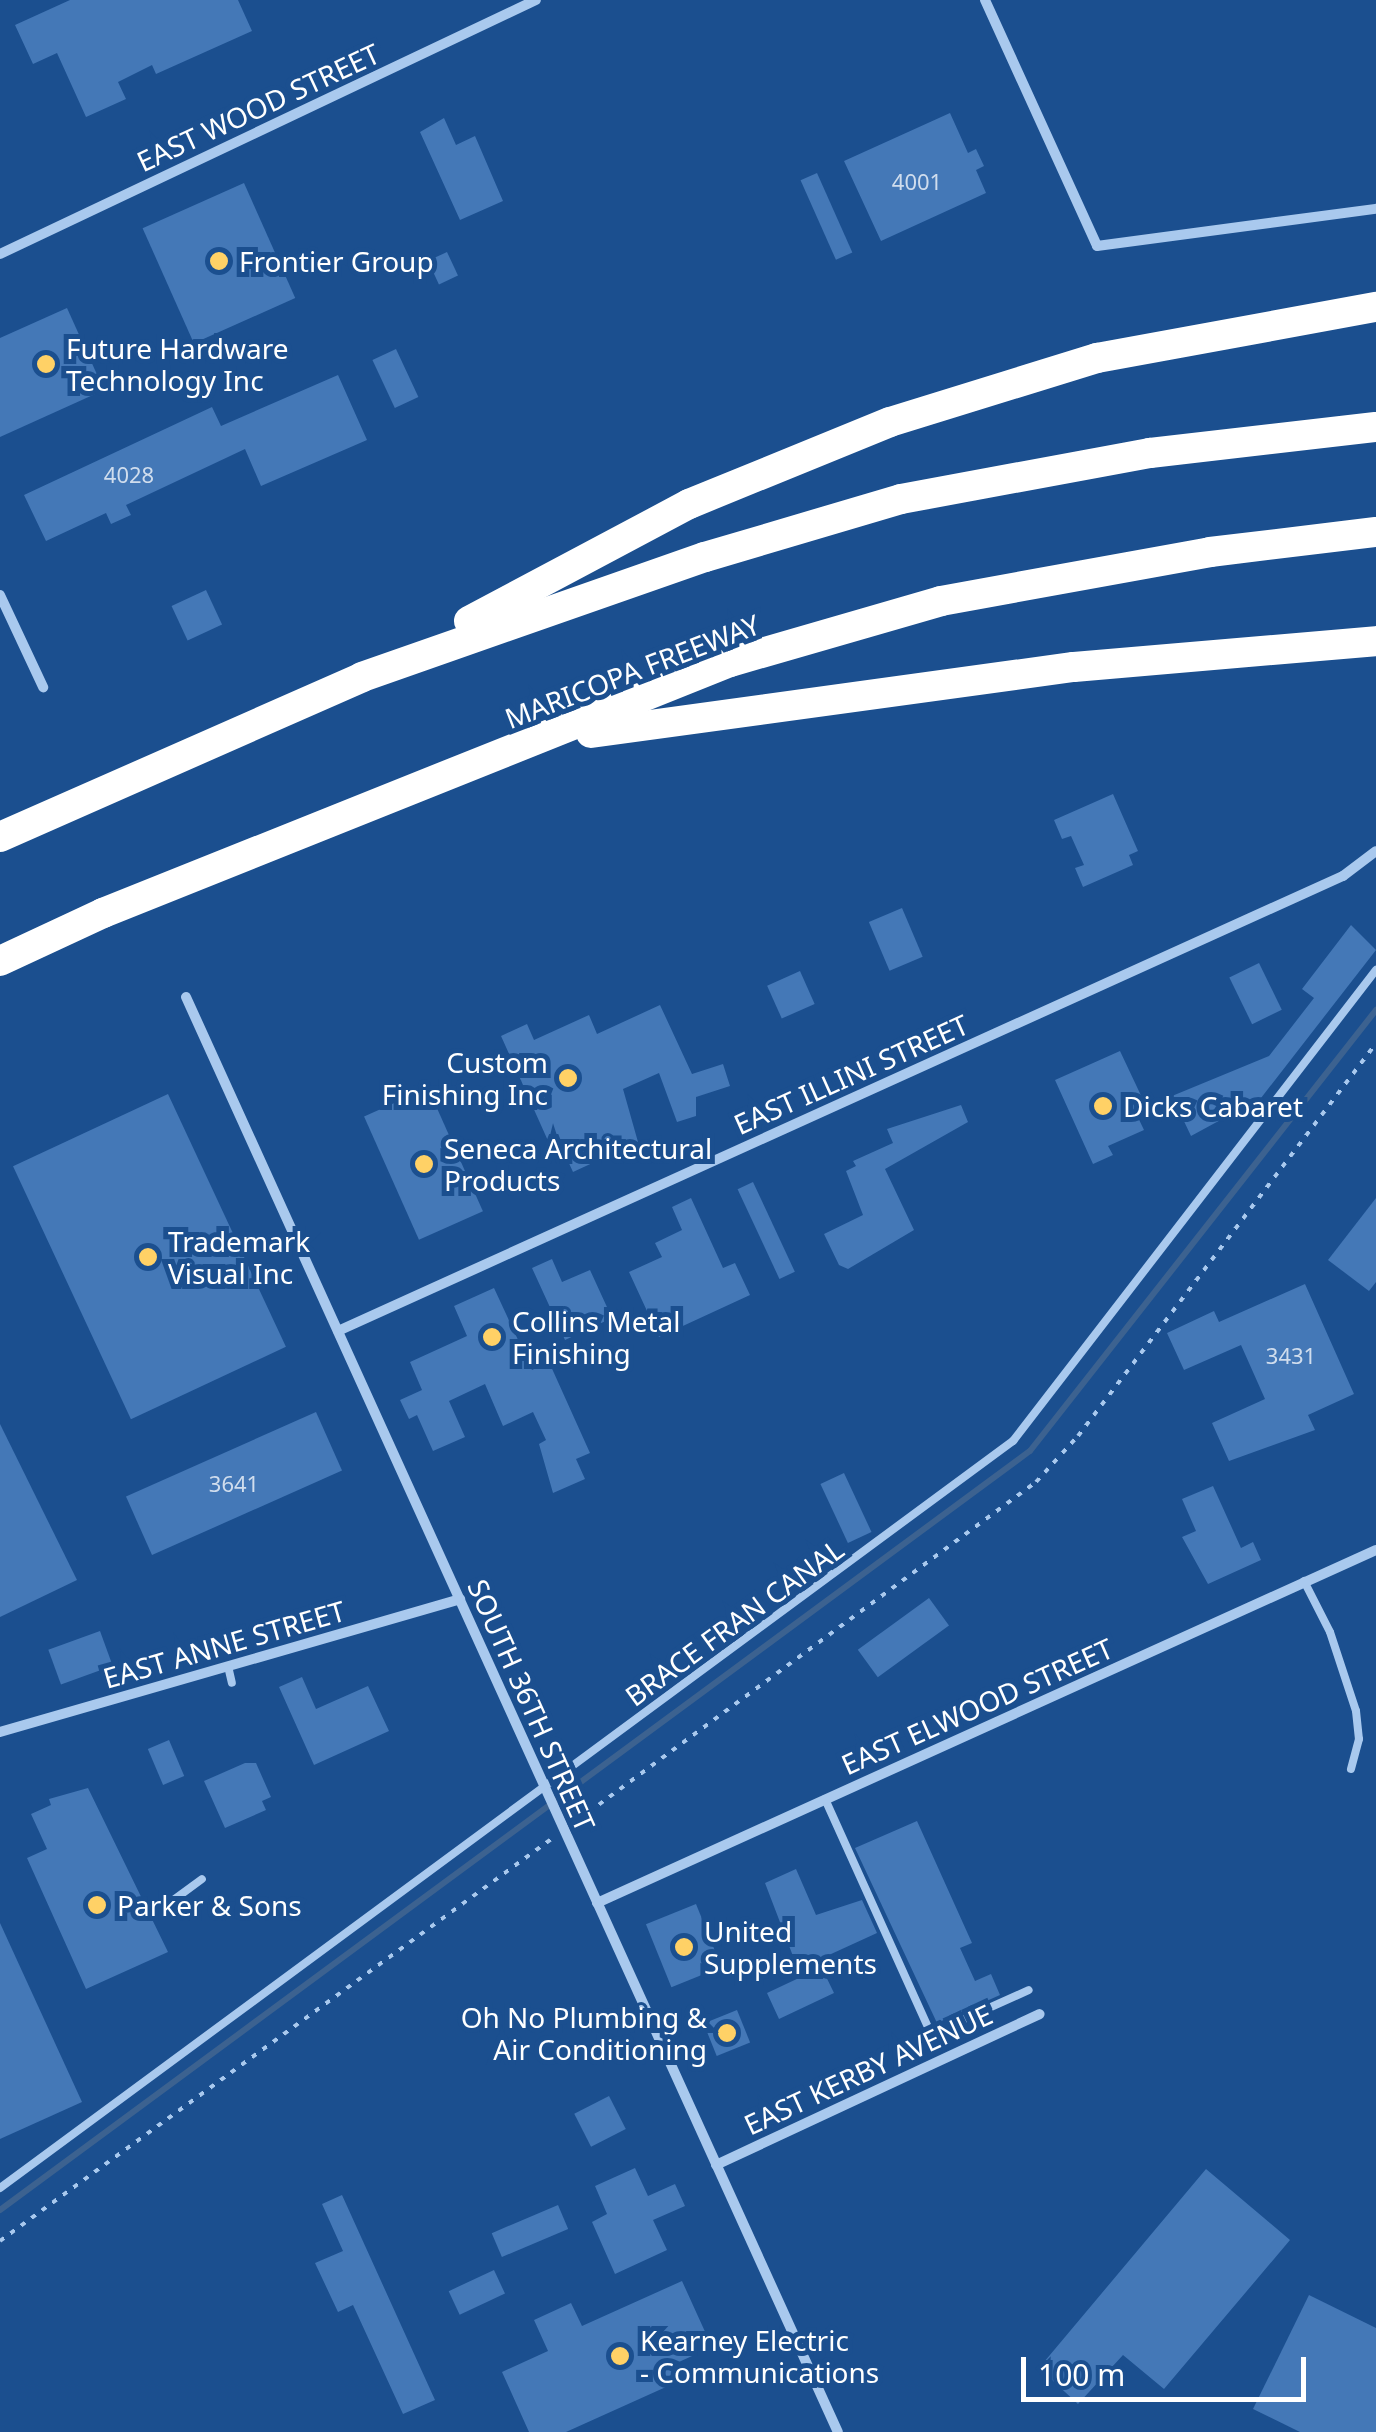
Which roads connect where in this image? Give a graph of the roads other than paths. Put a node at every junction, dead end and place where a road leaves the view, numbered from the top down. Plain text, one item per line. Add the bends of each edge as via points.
1 (536, 0) edge
2 (985, 0) edge
3 (1376, 209) edge
4 (0, 254) edge
5 (1376, 307) edge
6 (1376, 427) edge
7 (1376, 532) edge
8 (0, 595) edge
9 (1376, 642) edge
10 (382, 669) junction
11 (44, 687) dead end
12 (553, 738) junction
13 (0, 836) edge
14 (1376, 852) edge
15 (0, 961) edge
16 (1376, 970) edge
17 (186, 997) dead end
18 (338, 1331) junction
19 (1376, 1550) edge
20 (1304, 1582) junction
21 (460, 1599) junction
22 (228, 1666) junction
23 (232, 1684) dead end
24 (0, 1732) edge
25 (1351, 1769) dead end
26 (547, 1790) junction
27 (825, 1800) junction
28 (202, 1880) dead end
29 (597, 1903) junction
30 (168, 1904) dead end
31 (1029, 1990) dead end
32 (1040, 2014) dead end
33 (716, 2164) junction
34 (0, 2188) edge
35 (834, 2431) edge

1 - 4 street, EAST WOOD STREET
2 - 3 street via 1097,246
5 - 10 highway via 1097,358 890,422 688,504
6 - 10 highway via 1150,453 901,500 705,557
7 - 12 highway, MARICOPA FREEWAY via 1210,552 941,601 730,662
8 - 11 street
9 - 12 highway via 1074,666
10 - 13 highway
12 - 15 highway, MARICOPA FREEWAY via 103,913
14 - 18 street, EAST ILLINI STREET via 1343,876
16 - 26 lane, BRACE FRAN CANAL via 1013,1441
17 - 18 street, SOUTH 36TH STREET
18 - 21 street, SOUTH 36TH STREET
19 - 20 street, EAST ELWOOD STREET
20 - 25 lane via 1330,1632 1356,1711
20 - 27 street, EAST ELWOOD STREET
21 - 22 street, EAST ANNE STREET
21 - 26 street, SOUTH 36TH STREET
22 - 23 lane
22 - 24 street, EAST ANNE STREET
26 - 29 street, SOUTH 36TH STREET
26 - 34 lane, BRACE FRAN CANAL
27 - 29 street, EAST ELWOOD STREET
27 - 31 lane via 932,2034
28 - 30 lane
29 - 33 street, SOUTH 36TH STREET
32 - 33 street, EAST KERBY AVENUE
33 - 35 street, SOUTH 36TH STREET

